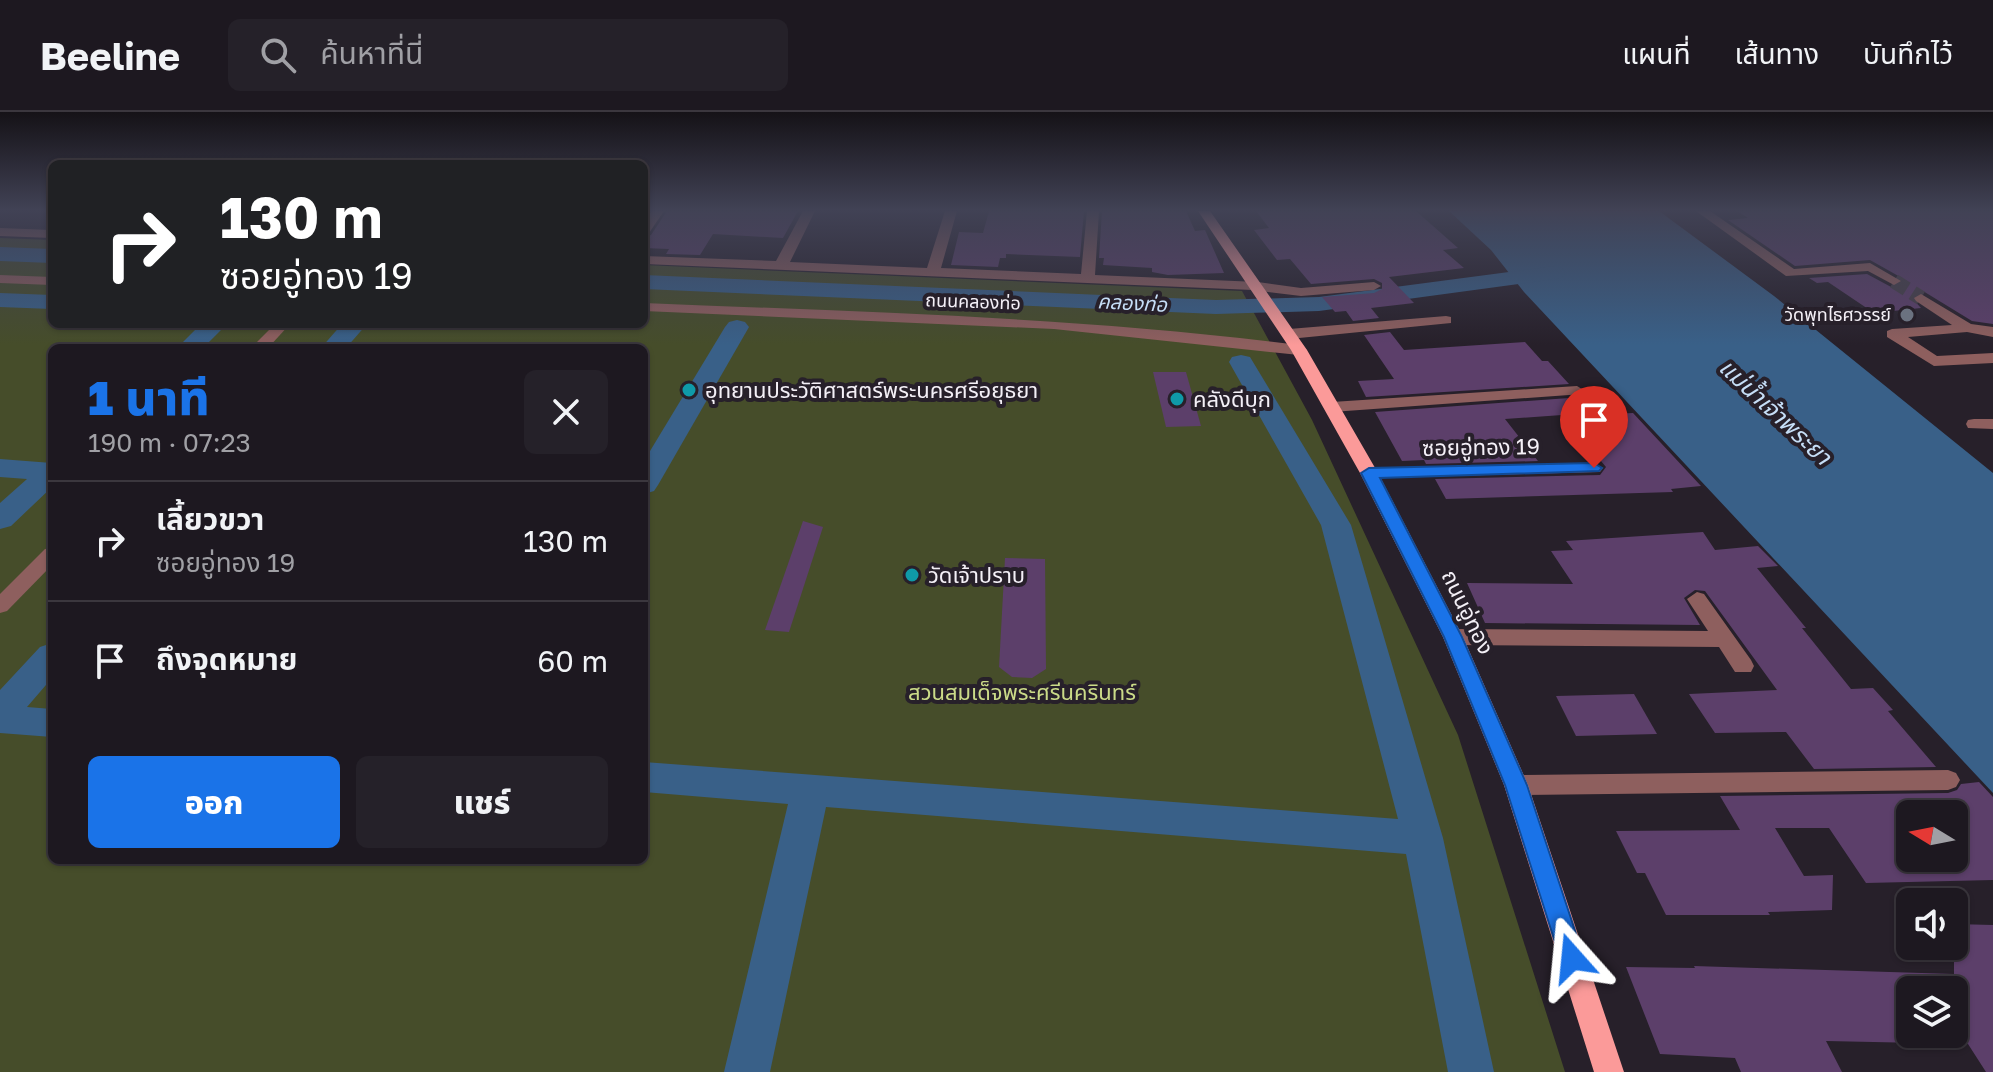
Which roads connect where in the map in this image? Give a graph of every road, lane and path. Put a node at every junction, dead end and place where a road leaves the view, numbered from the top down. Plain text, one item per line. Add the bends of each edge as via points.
1 (786, 256) edge
2 (938, 256) edge
3 (1090, 256) edge
4 (1236, 256) edge
5 (1766, 256) edge
6 (648, 260) edge
7 (781, 266) junction
8 (933, 272) junction
9 (0, 279) edge
10 (1088, 279) junction
11 (48, 281) edge
12 (1894, 281) tunnel mouth
13 (1374, 286) dead end
14 (1260, 290) junction
15 (1921, 298) tunnel mouth
16 (648, 307) edge
17 (1446, 320) dead end
18 (279, 328) edge
19 (1967, 328) junction
20 (1993, 332) edge
21 (1290, 336) junction
22 (263, 344) edge
23 (1993, 358) edge
24 (1577, 391) dead end
25 (1332, 407) junction
26 (1974, 424) dead end
27 (1993, 424) edge
28 (1594, 468) dead end
29 (1369, 473) junction
30 (48, 558) edge
31 (1697, 599) dead end
32 (0, 606) edge
33 (1453, 637) junction
34 (1724, 639) junction
35 (1743, 666) dead end
36 (1948, 780) dead end
37 (1516, 785) junction
38 (1609, 1072) edge

1 - 7 street
2 - 8 street
3 - 10 street
4 - 14 main road, ถนนอู่ทอง
5 - 12 street via 1791,273 1870,267
6 - 7 street, ถนนคลองท่อ
7 - 8 street, ถนนคลองท่อ
8 - 10 street, ถนนคลองท่อ
9 - 11 street
10 - 14 street, ถนนคลองท่อ
13 - 14 street, ถนนคลองท่อ
14 - 21 main road, ถนนอู่ทอง
15 - 19 street
16 - 21 street, ถนนคลองท่อ
17 - 21 street, ถนนคลองท่อ
18 - 22 street
19 - 20 street
19 - 23 street via 1892,334 1934,361
21 - 25 main road, ถนนอู่ทอง
24 - 25 street
25 - 29 main road, ถนนอู่ทอง
26 - 27 street
28 - 29 street, ซอยอู่ทอง 19
29 - 33 main road, ถนนอู่ทอง
30 - 32 street
31 - 34 street
33 - 34 street
33 - 37 main road, ถนนอู่ทอง
34 - 35 street
36 - 37 street
37 - 38 main road, ถนนอู่ทอง

